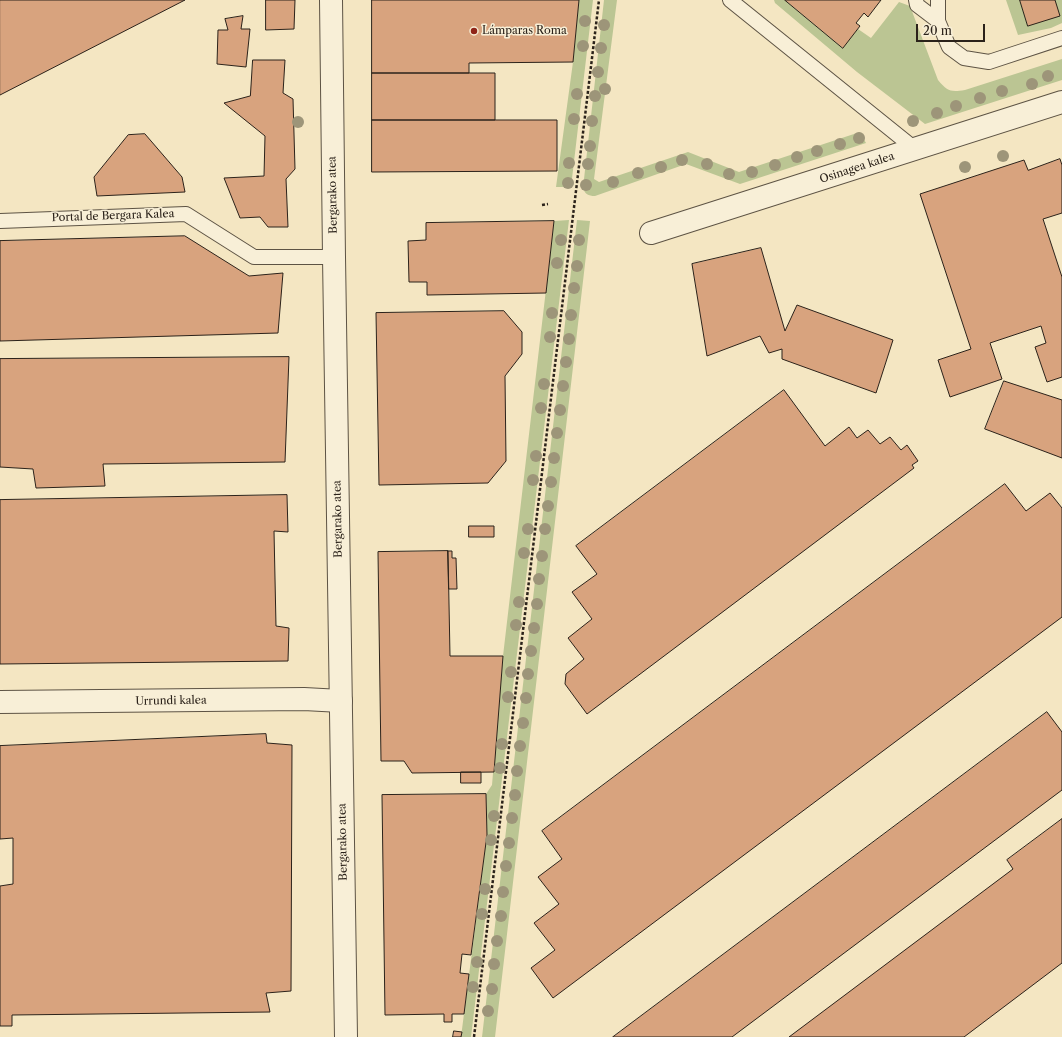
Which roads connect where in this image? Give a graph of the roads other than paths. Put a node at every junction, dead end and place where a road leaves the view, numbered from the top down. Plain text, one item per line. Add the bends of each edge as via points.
1 (331, 0) edge
2 (916, 0) edge
3 (938, 0) edge
4 (734, 1) edge
5 (938, 21) junction
6 (1062, 38) edge
7 (1062, 102) edge
8 (915, 149) junction
9 (0, 221) edge
10 (651, 233) dead end
11 (334, 257) junction
12 (342, 701) junction
13 (0, 702) edge
14 (346, 1037) edge

1 - 11 street, Bergarako atea
2 - 5 lane via 917,5
3 - 5 lane
4 - 8 lane
5 - 6 lane via 949,47 964,58 989,62
7 - 8 street, Osinagea kalea
8 - 10 street, Osinagea kalea
9 - 11 lane, Portal de Bergara Kalea via 186,214 254,257
11 - 12 street, Bergarako atea
12 - 13 street, Urrundi kalea via 304,699
12 - 14 street, Bergarako atea

